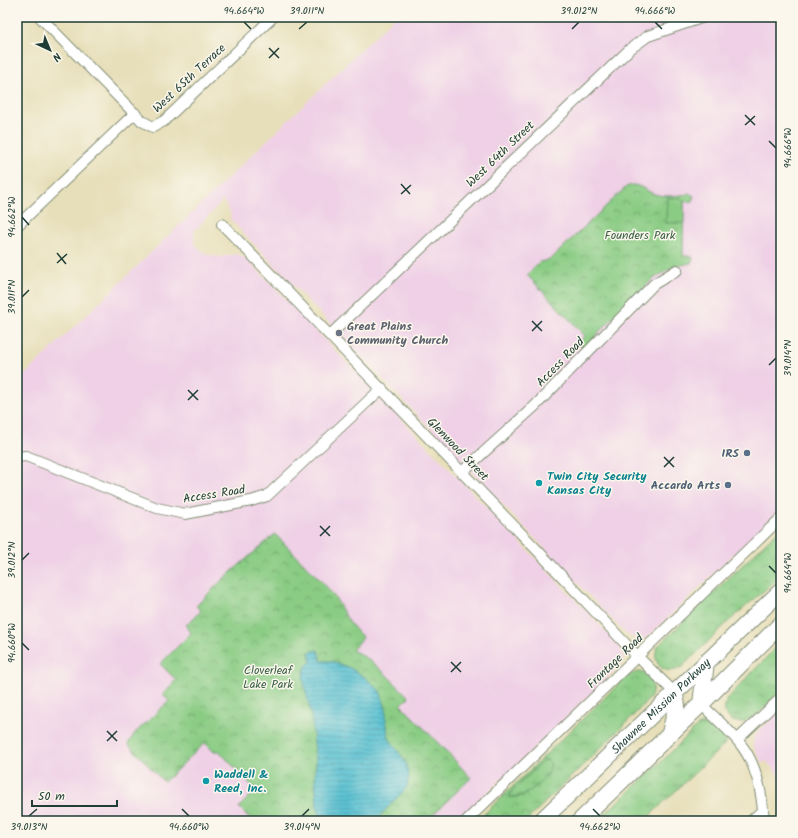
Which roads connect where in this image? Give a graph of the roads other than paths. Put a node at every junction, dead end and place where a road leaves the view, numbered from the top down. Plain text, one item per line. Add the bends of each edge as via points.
1 (40, 17) edge
2 (273, 17) edge
3 (704, 17) edge
4 (135, 113) junction
5 (222, 224) dead end
6 (17, 226) edge
7 (677, 270) dead end
8 (330, 335) junction
9 (382, 388) junction
10 (17, 457) edge
11 (462, 472) junction
12 (781, 518) edge
13 (781, 591) edge
14 (781, 624) edge
15 (638, 657) junction
16 (706, 662) junction
17 (674, 692) junction
18 (781, 698) edge
19 (701, 704) junction
20 (670, 733) junction
21 (737, 740) junction
22 (763, 810) junction
23 (466, 821) edge
24 (541, 821) edge
25 (580, 821) edge
26 (751, 821) edge
27 (764, 821) edge

1 - 4 street
2 - 4 street, West 65th Terrace via 164,121 153,128
3 - 8 street, West 64th Street via 648,36 630,49
4 - 6 street, West 65th Terrace
5 - 8 street, Glenwood Street
7 - 11 street, Access Road via 654,284 536,406
8 - 9 street, Glenwood Street
9 - 10 street, Access Road via 266,496 213,510 185,514 157,508 26,456
9 - 11 street, Glenwood Street
11 - 15 street, Glenwood Street
12 - 15 street, Frontage Road
13 - 16 highway, Shawnee Mission Parkway
14 - 19 highway
15 - 17 street, Glenwood Street
15 - 23 street, Frontage Road
16 - 17 highway, Shawnee Mission Parkway
16 - 19 highway
17 - 20 highway via 677,705
17 - 24 highway, Shawnee Mission Parkway
18 - 21 street
19 - 20 highway
19 - 21 street
20 - 25 highway
21 - 22 street via 748,757 759,784
22 - 26 street
22 - 27 street

